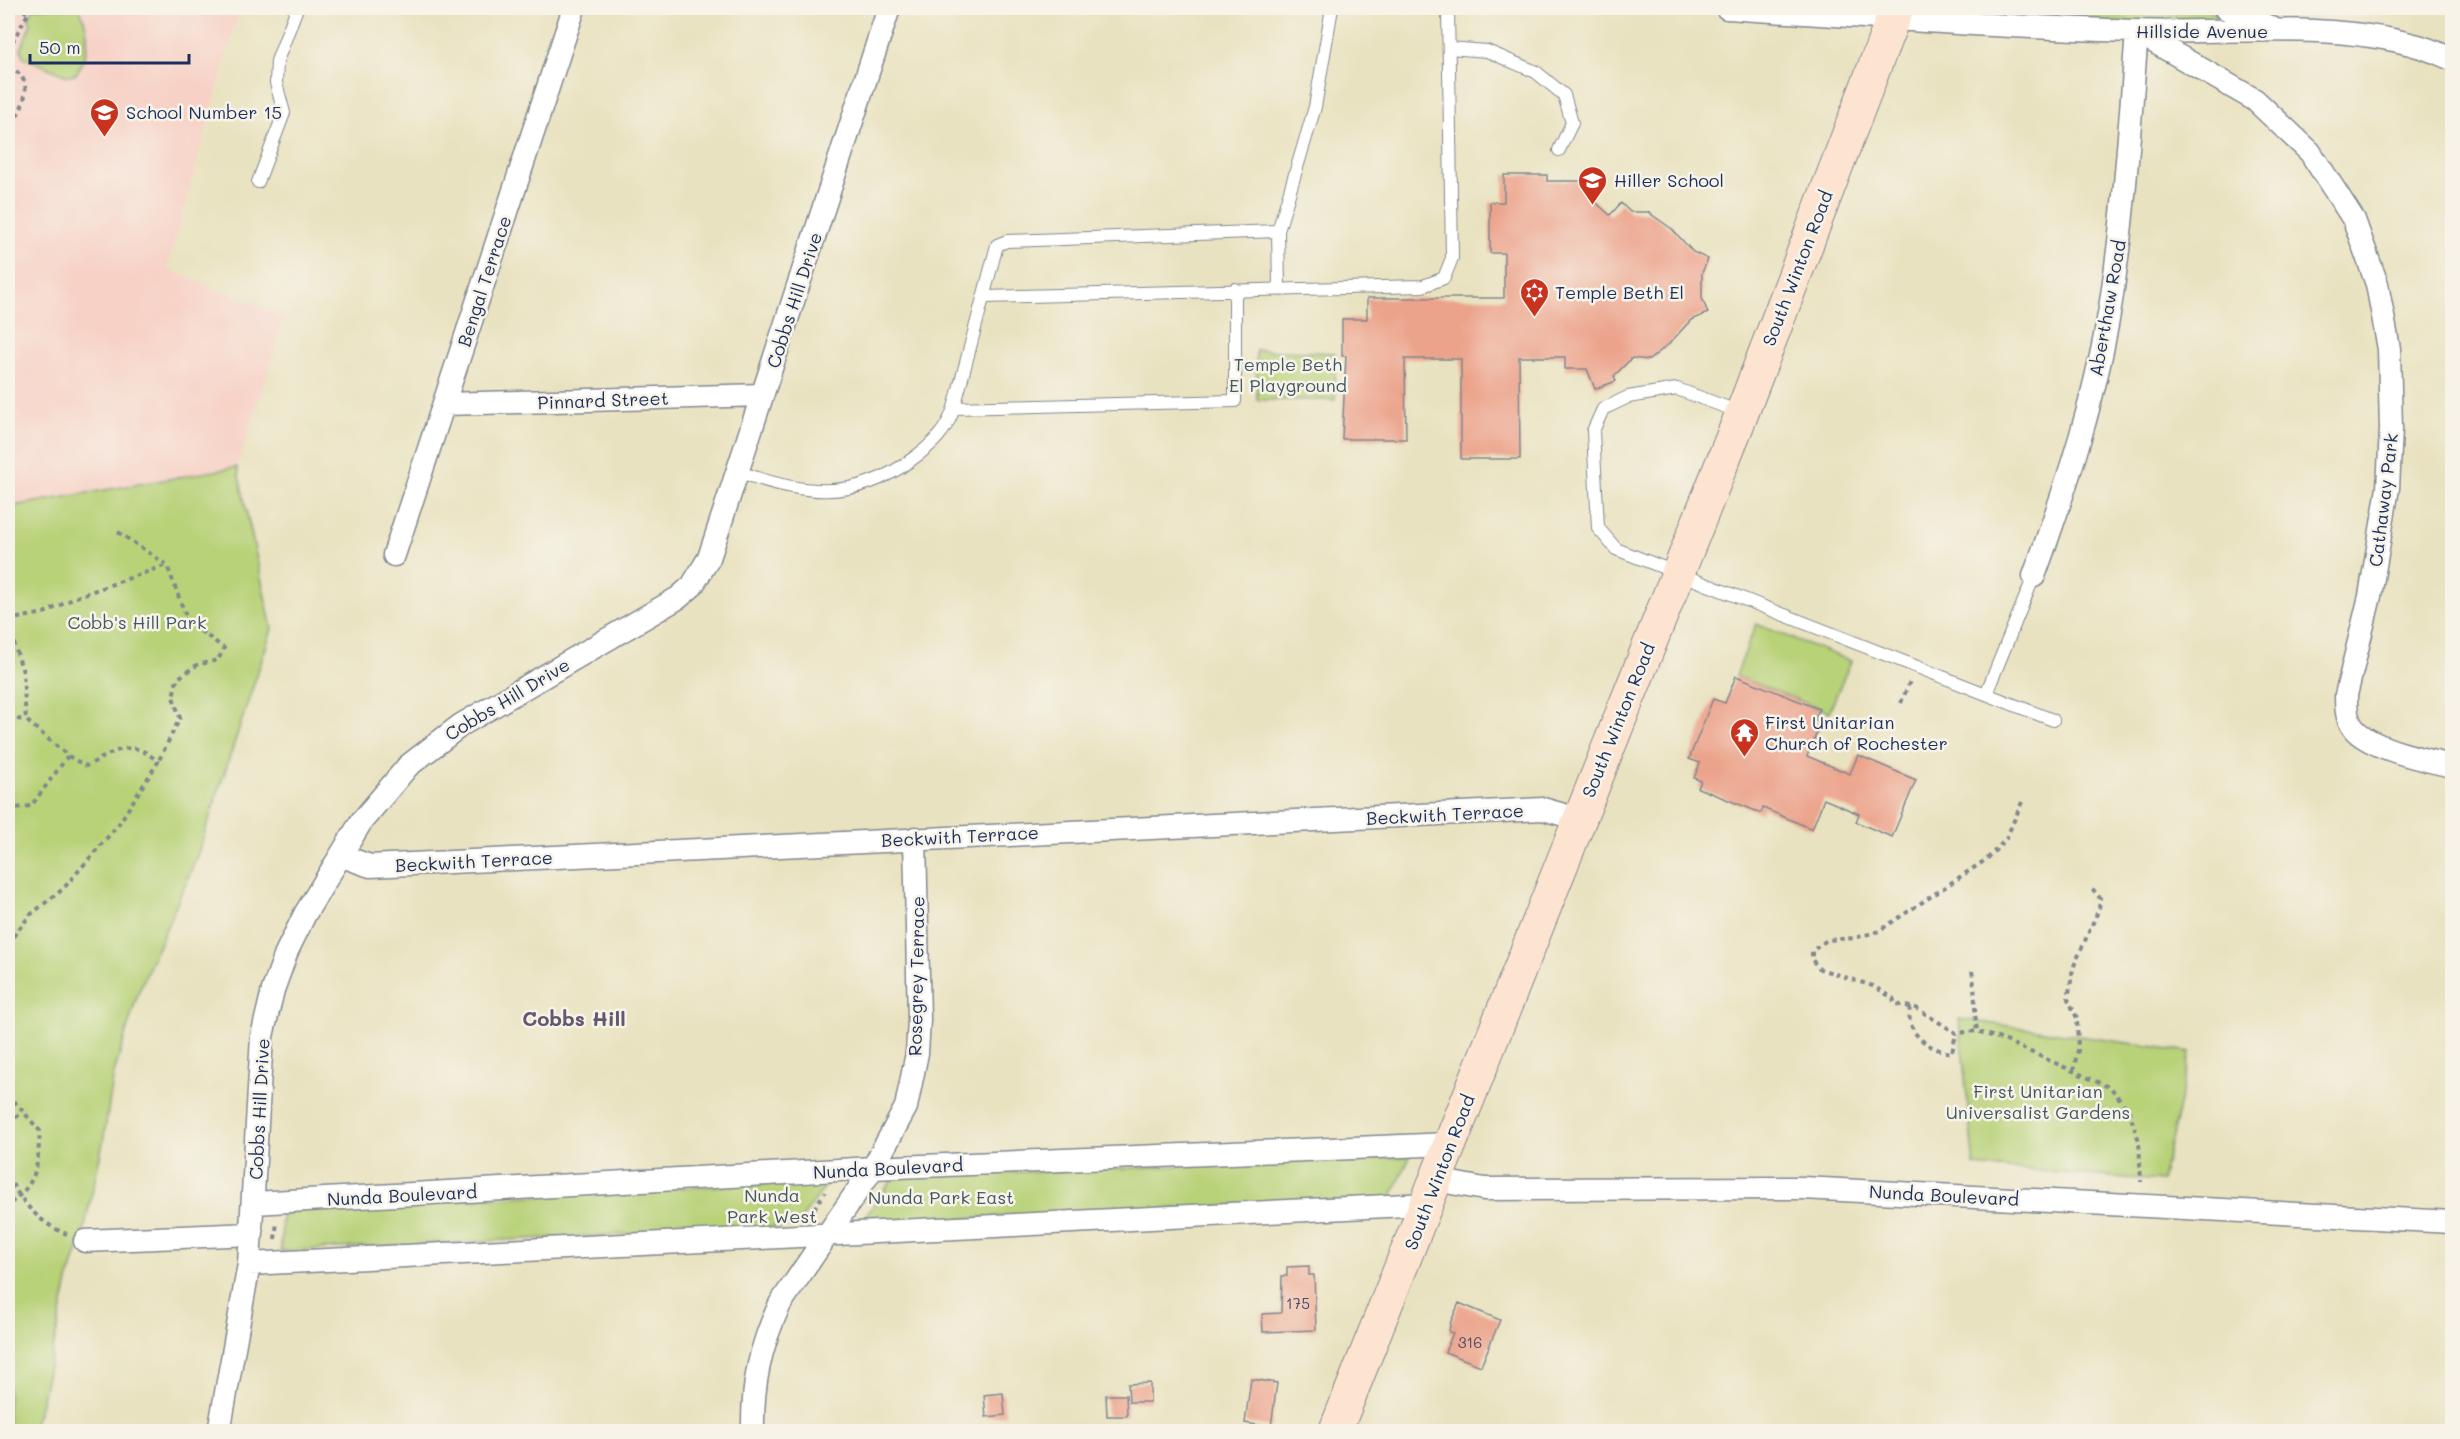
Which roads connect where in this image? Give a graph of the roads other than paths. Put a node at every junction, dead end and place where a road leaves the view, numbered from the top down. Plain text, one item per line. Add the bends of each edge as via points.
1 (297, 8) edge
2 (574, 8) edge
3 (889, 8) edge
4 (1332, 8) edge
5 (1448, 8) edge
6 (1727, 8) edge
7 (2225, 8) edge
8 (1894, 13) edge
9 (2137, 32) junction
10 (2282, 32) junction
11 (1449, 48) junction
12 (2452, 59) edge
13 (1558, 150) dead end
14 (258, 182) dead end
15 (1278, 231) junction
16 (1279, 288) junction
17 (1235, 289) junction
18 (984, 297) junction
19 (762, 395) junction
20 (444, 404) junction
21 (954, 408) junction
22 (1742, 413) junction
23 (737, 471) junction
24 (393, 555) dead end
25 (1678, 573) junction
26 (2034, 576) joint
27 (1986, 694) junction
28 (2053, 720) dead end
29 (2452, 766) edge
30 (1578, 819) junction
31 (915, 838) junction
32 (342, 856) junction
33 (1450, 1144) junction
34 (873, 1168) junction
35 (1431, 1192) junction
36 (254, 1203) junction
37 (2452, 1222) edge
38 (252, 1234) junction
39 (828, 1236) junction
40 (85, 1241) road end
41 (249, 1264) junction
42 (219, 1431) edge
43 (753, 1431) edge
44 (1335, 1431) edge

1 - 14 lane via 277,61 276,83 284,112
2 - 20 street, Bengal Terrace
3 - 19 street, Cobbs Hill Drive
4 - 15 lane via 1315,106
5 - 11 lane
6 - 8 street, Hillside Avenue
7 - 10 street, Hillside Avenue
8 - 9 street, Hillside Avenue via 1924,23
8 - 22 main road, South Winton Road
9 - 10 street, Hillside Avenue
9 - 26 street, Aberthaw Road via 2112,297 2092,392 2060,506
9 - 29 street, Cathaway Park via 2255,100 2310,152 2354,220 2377,284 2389,349 2391,429 2388,488 2370,596 2346,696 2347,714 2356,731 2374,742
10 - 12 street, Hillside Avenue via 2352,35 2414,45
11 - 13 lane via 1487,51 1536,72 1564,95 1572,123
11 - 16 lane via 1452,258 1444,278 1422,286
15 - 16 lane
15 - 18 lane via 1007,241 997,245
16 - 17 lane
17 - 18 lane
17 - 21 lane via 1235,401
18 - 21 lane
19 - 20 street, Pinnard Street
19 - 23 street, Cobbs Hill Drive
20 - 24 street, Bengal Terrace
21 - 23 lane via 948,426 931,445 887,476 863,486 844,491 801,489
22 - 25 main road, South Winton Road
22 - 25 lane via 1677,389 1628,398 1603,409 1593,431 1598,528 1616,549
23 - 32 street, Cobbs Hill Drive via 709,558 692,586 433,745 386,789
25 - 27 lane
25 - 30 main road, South Winton Road
26 - 27 lane
27 - 28 lane
30 - 31 street, Beckwith Terrace via 1543,809
30 - 33 main road, South Winton Road
31 - 32 street, Beckwith Terrace via 370,866
31 - 34 street, Rosegrey Terrace via 920,982 917,1053 906,1107
32 - 36 street, Cobbs Hill Drive via 305,914 273,990 262,1036
33 - 34 street, Nunda Boulevard
33 - 35 main road, South Winton Road
34 - 36 street, Nunda Boulevard
34 - 39 street, Rosegrey Terrace
35 - 37 street, Nunda Boulevard via 1803,1188
35 - 39 street, Nunda Boulevard
35 - 44 main road, South Winton Road
36 - 38 street, Cobbs Hill Drive
38 - 40 street
38 - 41 street, Cobbs Hill Drive
39 - 41 street, Nunda Boulevard
39 - 43 street, Rosegrey Terrace via 780,1304 768,1328 759,1354 752,1403
41 - 42 street, Cobbs Hill Drive

